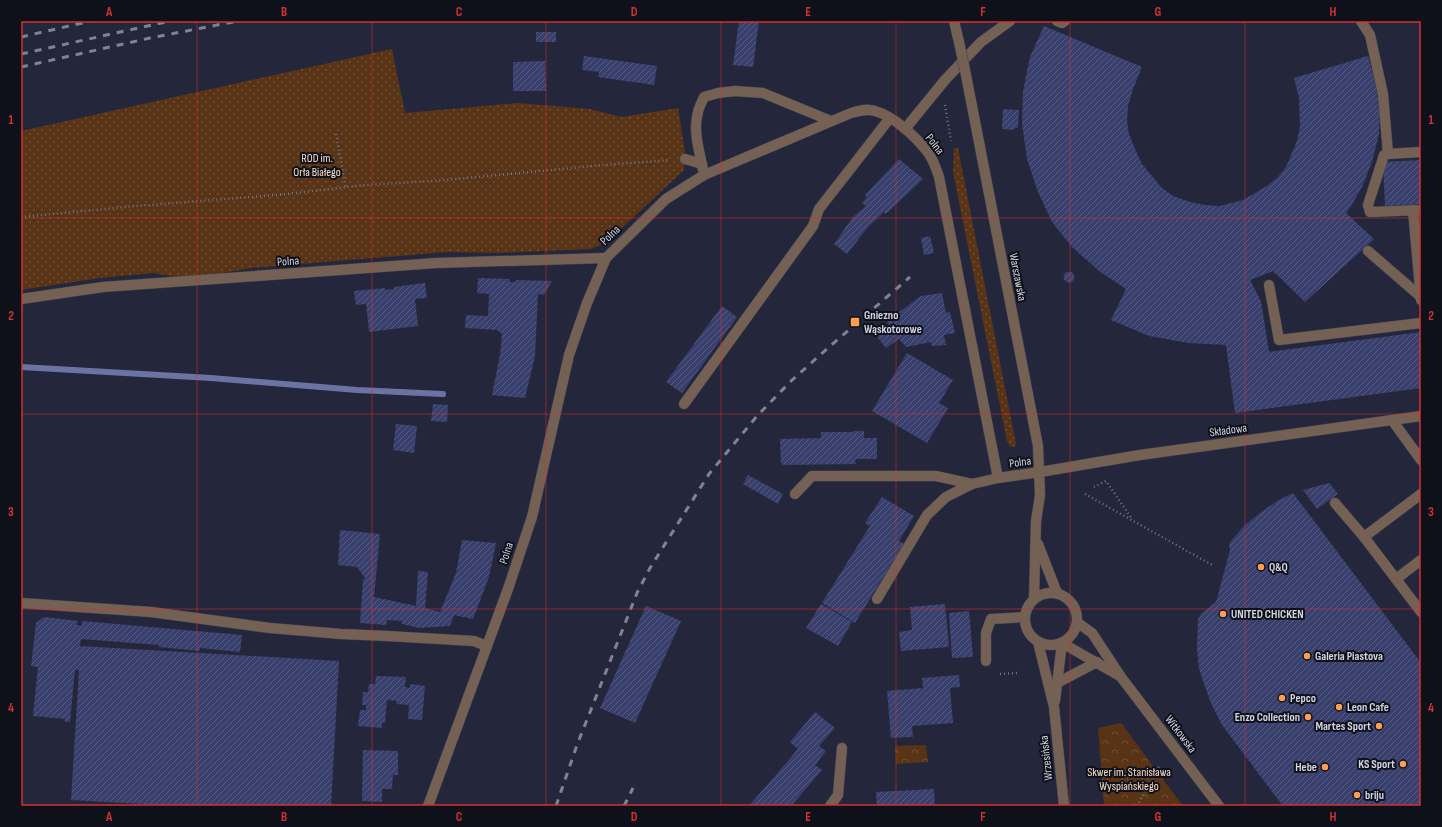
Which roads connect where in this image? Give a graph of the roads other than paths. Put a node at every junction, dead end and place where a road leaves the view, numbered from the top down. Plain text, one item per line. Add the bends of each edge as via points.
1 (954, 21) edge
2 (1010, 21) edge
3 (1057, 21) edge
4 (1066, 21) edge
5 (1361, 21) edge
6 (890, 118) junction
7 (831, 121) junction
8 (905, 129) junction
9 (1421, 152) edge
10 (1388, 154) junction
11 (685, 159) road end
12 (702, 164) junction
13 (704, 175) junction
14 (1417, 210) edge
15 (1368, 251) dead end
16 (606, 258) junction
17 (1269, 286) dead end
18 (1421, 297) edge
19 (21, 299) edge
20 (1421, 300) edge
21 (1421, 323) edge
22 (684, 404) dead end
23 (1421, 416) edge
24 (1392, 420) junction
25 (1421, 460) edge
26 (1040, 472) junction
27 (998, 478) junction
28 (972, 484) junction
29 (795, 494) dead end
30 (1421, 494) edge
31 (1335, 503) dead end
32 (1364, 537) junction
33 (1036, 540) junction
34 (1421, 560) edge
35 (1396, 579) junction
36 (1057, 593) junction
37 (1034, 598) junction
38 (877, 599) dead end
39 (21, 603) edge
40 (1421, 612) edge
41 (1025, 617) junction
42 (1078, 623) junction
43 (1038, 642) junction
44 (1062, 643) junction
45 (487, 646) junction
46 (986, 661) dead end
47 (1097, 662) junction
48 (1121, 677) junction
49 (1057, 683) junction
50 (1054, 707) junction
51 (842, 748) dead end
52 (428, 806) edge
53 (830, 806) edge
54 (1064, 806) edge
55 (1219, 806) edge

1 - 26 street, Warszawska, bridge via 1038,446
2 - 8 street via 981,42 945,80
3 - 4 street
5 - 10 street via 1370,36 1383,94
6 - 7 street, Polna via 874,110 864,110
6 - 8 street, Polna
6 - 22 street via 819,209 813,226
7 - 12 street via 764,94 735,91 704,97 697,113 696,127
7 - 13 street, Polna
8 - 27 street, Polna via 927,150 939,178
9 - 10 street
10 - 14 street via 1384,155 1368,205 1370,212
11 - 12 street
12 - 13 street
13 - 16 street, Polna via 666,199
14 - 18 street
15 - 18 street
16 - 19 street, Polna via 436,263 103,286
16 - 45 street, Polna via 587,302 570,355 532,517
17 - 21 street via 1279,340
18 - 20 street
23 - 24 street, Składowa
24 - 25 street
24 - 26 street, Składowa via 1140,455
26 - 27 street, Polna
26 - 33 street, Warszawska
27 - 28 street
28 - 29 street via 936,476 812,476
28 - 38 street via 946,497 927,515
30 - 32 street
31 - 32 street
32 - 35 street
33 - 36 street, Warszawska
33 - 37 street, Warszawska
34 - 35 street
35 - 40 street
36 - 37 street via 1045,593
36 - 42 street via 1069,599 1076,610
37 - 41 street
39 - 45 street via 151,612 270,628 340,634 474,641
41 - 43 street via 1030,636
41 - 46 street via 991,619 986,633
42 - 44 street via 1070,638
42 - 48 street, Witkowska via 1092,633
43 - 44 street via 1054,646
43 - 50 street, Wrzesińska
44 - 47 street, Witkowska
44 - 49 street, Wrzesińska
45 - 52 street, Polna
47 - 48 street, Witkowska
47 - 49 street
48 - 55 street, Witkowska
49 - 50 street, Wrzesińska
50 - 54 street, Wrzesińska
51 - 53 street via 838,795

